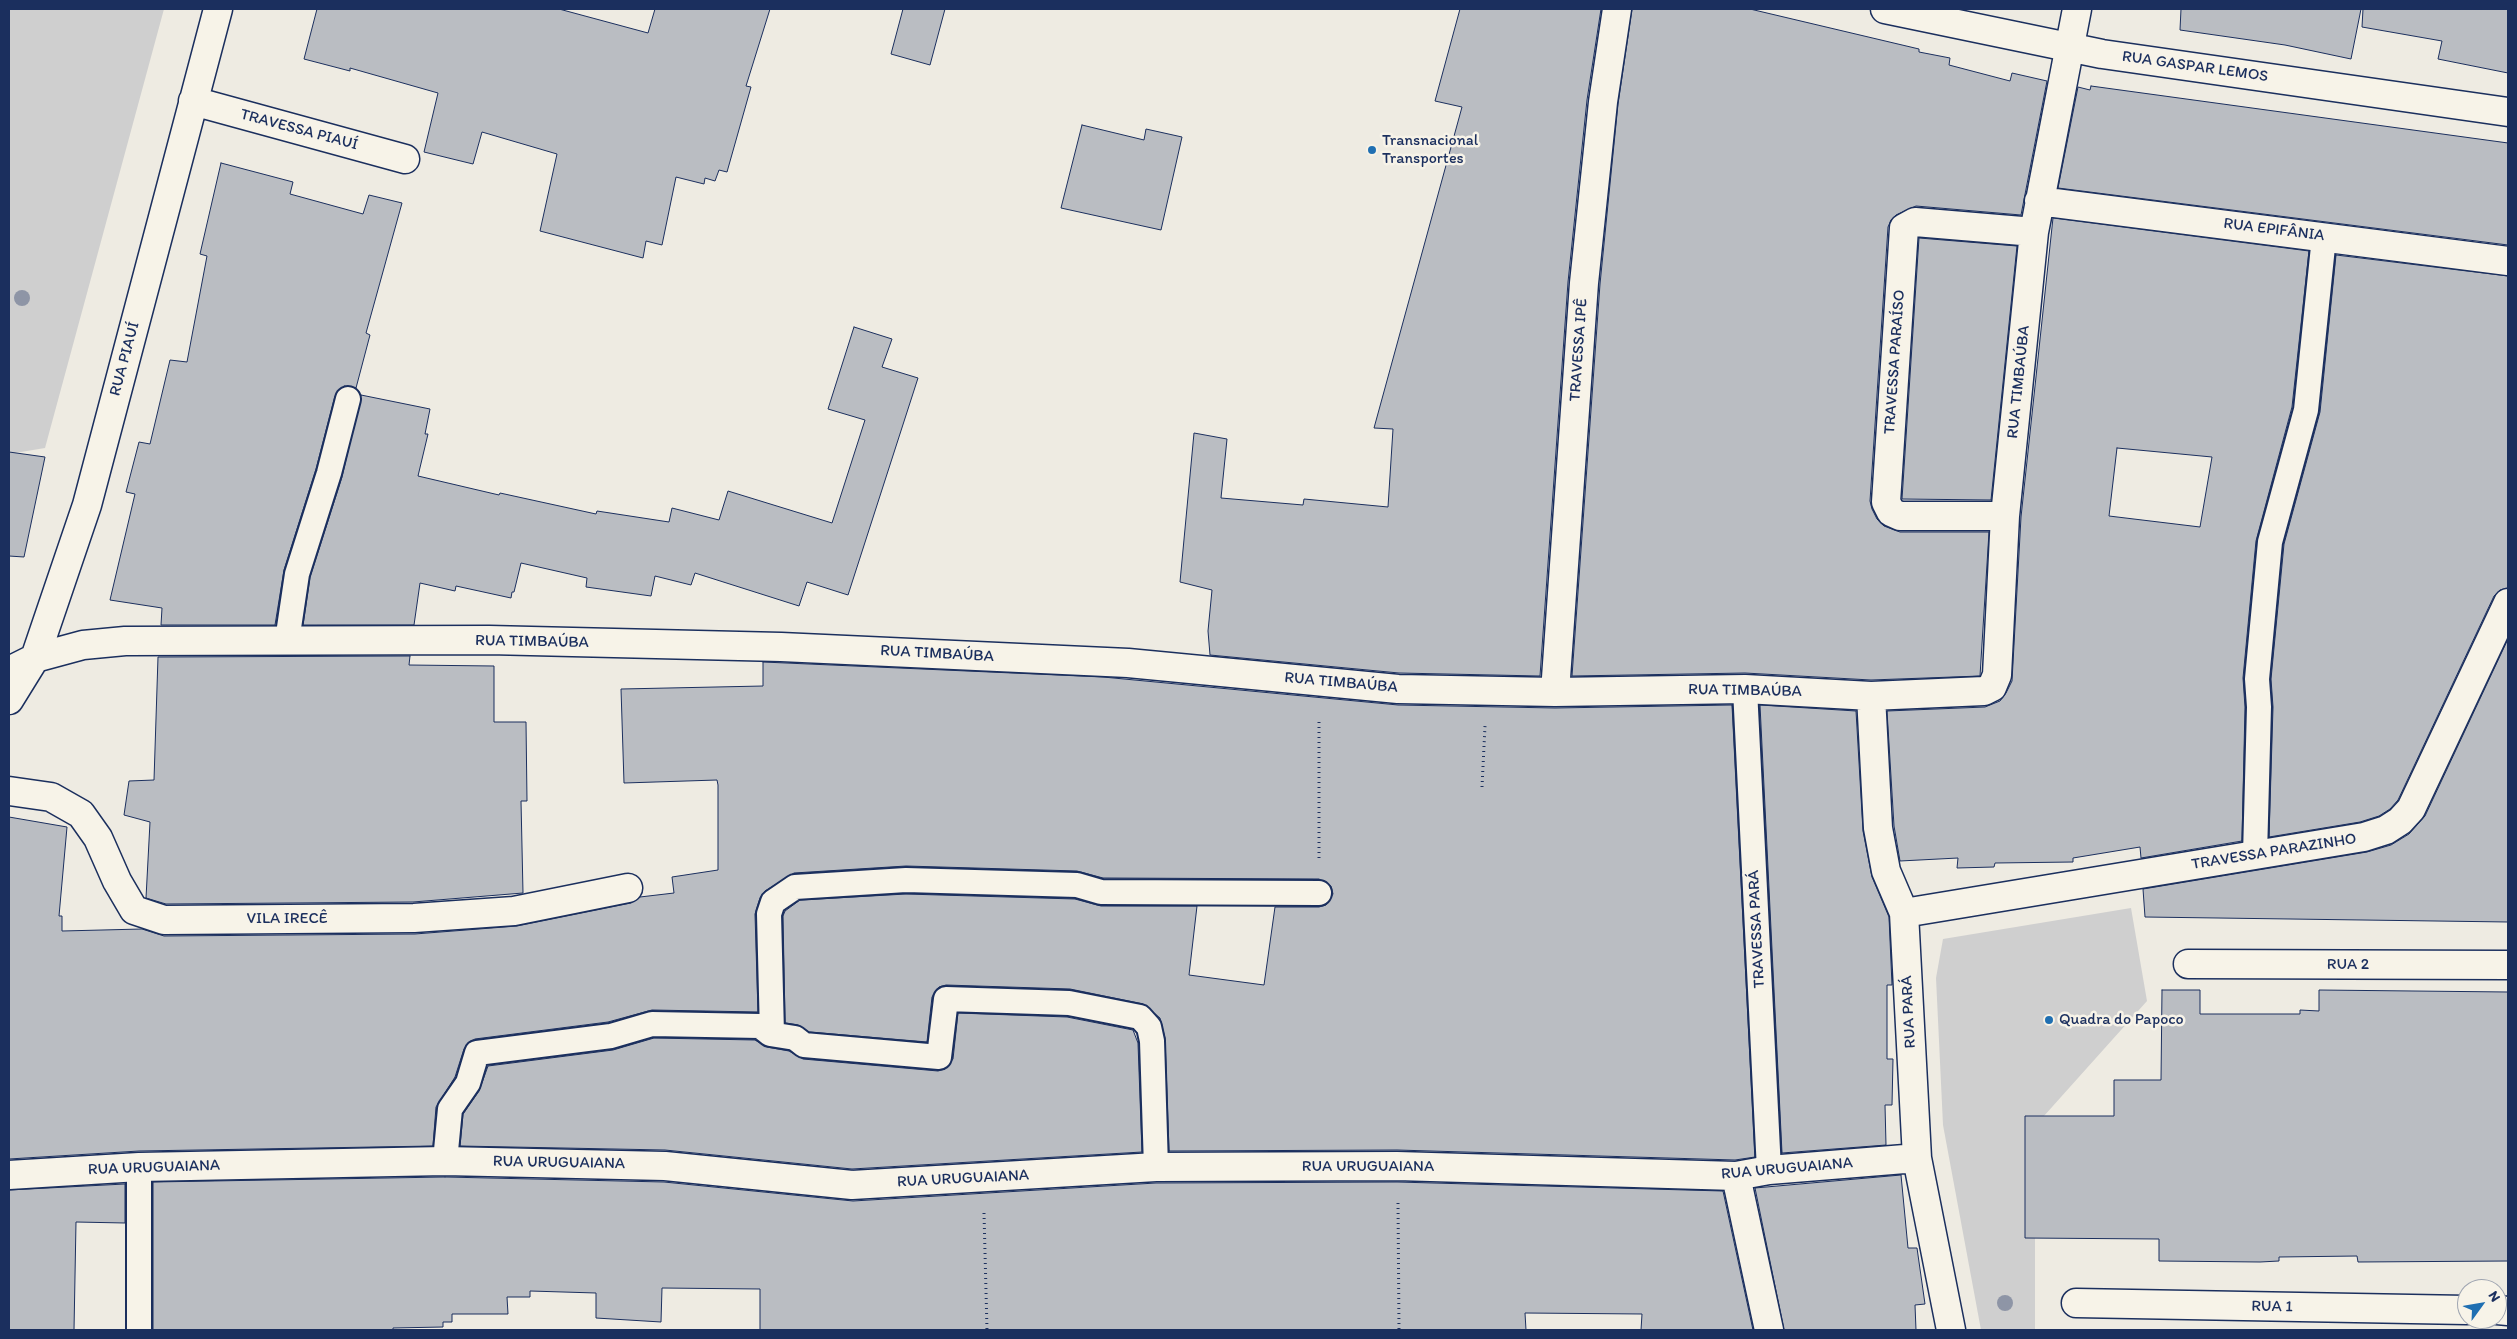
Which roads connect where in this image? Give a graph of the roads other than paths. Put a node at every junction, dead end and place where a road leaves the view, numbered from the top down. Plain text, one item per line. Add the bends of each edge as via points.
1 (218, 9) edge
2 (1617, 9) edge
3 (1885, 9) edge
4 (2077, 9) edge
5 (2069, 48) junction
6 (193, 101) junction
7 (2508, 112) edge
8 (405, 159) dead end
9 (2039, 201) junction
10 (2034, 232) junction
11 (2324, 236) junction
12 (2508, 261) edge
13 (348, 399) dead end
14 (2006, 516) junction
15 (2508, 603) edge
16 (288, 641) junction
17 (35, 658) junction
18 (9, 671) edge
19 (1745, 688) junction
20 (1556, 692) junction
21 (1871, 696) junction
22 (9, 700) edge
23 (9, 791) edge
24 (2255, 855) junction
25 (628, 888) dead end
26 (1319, 893) road end
27 (1904, 913) junction
28 (2188, 964) dead end
29 (2508, 965) edge
30 (772, 1034) junction
31 (1917, 1158) junction
32 (445, 1161) junction
33 (139, 1167) junction
34 (1156, 1167) junction
35 (1769, 1170) junction
36 (9, 1174) edge
37 (1736, 1176) junction
38 (2076, 1303) dead end
39 (2457, 1310) edge
40 (139, 1330) edge
41 (1769, 1330) edge
42 (1951, 1330) edge

1 - 6 street, RUA PIAUÍ
2 - 20 street, TRAVESSA IPÊ via 1603,102 1584,283
3 - 5 street, RUA GASPAR LEMOS
4 - 5 street, RUA TIMBAÚBA
5 - 7 street, RUA GASPAR LEMOS
5 - 9 street, RUA TIMBAÚBA
6 - 8 street, TRAVESSA PIAUÍ
6 - 17 street, RUA PIAUÍ via 87,505
9 - 10 street, RUA TIMBAÚBA
9 - 11 street, RUA EPIFÂNIA
10 - 14 street, RUA TIMBAÚBA
10 - 14 street, TRAVESSA PARAÍSO via 1915,222 1904,228 1886,502 1890,512 1900,516
11 - 12 street, RUA EPIFÂNIA
11 - 24 lane via 2306,410 2270,542 2257,679 2260,707
13 - 16 lane via 297,574
14 - 21 street, RUA TIMBAÚBA via 1997,675 1992,687 1984,691
15 - 24 street, TRAVESSA PARAZINHO via 2411,808 2400,820 2386,830 2364,837
16 - 17 street, RUA TIMBAÚBA via 125,641 83,645
16 - 20 street, RUA TIMBAÚBA via 489,640 781,647 1128,663 1398,689
17 - 18 street, RUA TIMBAÚBA
17 - 22 street, RUA PIAUÍ
19 - 20 street, RUA TIMBAÚBA
19 - 21 street, RUA TIMBAÚBA
19 - 35 lane, TRAVESSA PARÁ
21 - 27 street, RUA PARÁ via 1878,828 1886,871
23 - 25 street, VILA IRECÊ via 51,798 81,814 98,838 134,910 164,920 414,918 514,911
24 - 27 street, TRAVESSA PARAZINHO
26 - 30 lane via 1101,892 1077,885 906,880 795,887 773,902 770,914
27 - 31 street, RUA PARÁ
28 - 29 street, RUA 2
30 - 32 lane via 760,1026 652,1024 610,1036 477,1053 464,1091 450,1109
30 - 34 lane via 795,1038 804,1045 939,1057 946,999 1069,1003 1140,1018 1149,1027 1152,1041
31 - 35 street, RUA URUGUAIANA
31 - 42 street, RUA PARÁ
32 - 33 street, RUA URUGUAIANA
32 - 34 street, RUA URUGUAIANA via 665,1166 852,1185
33 - 36 street, RUA URUGUAIANA
33 - 40 lane
34 - 37 street, RUA URUGUAIANA via 1397,1166
35 - 37 street, RUA URUGUAIANA
37 - 41 street
38 - 39 street, RUA 1

